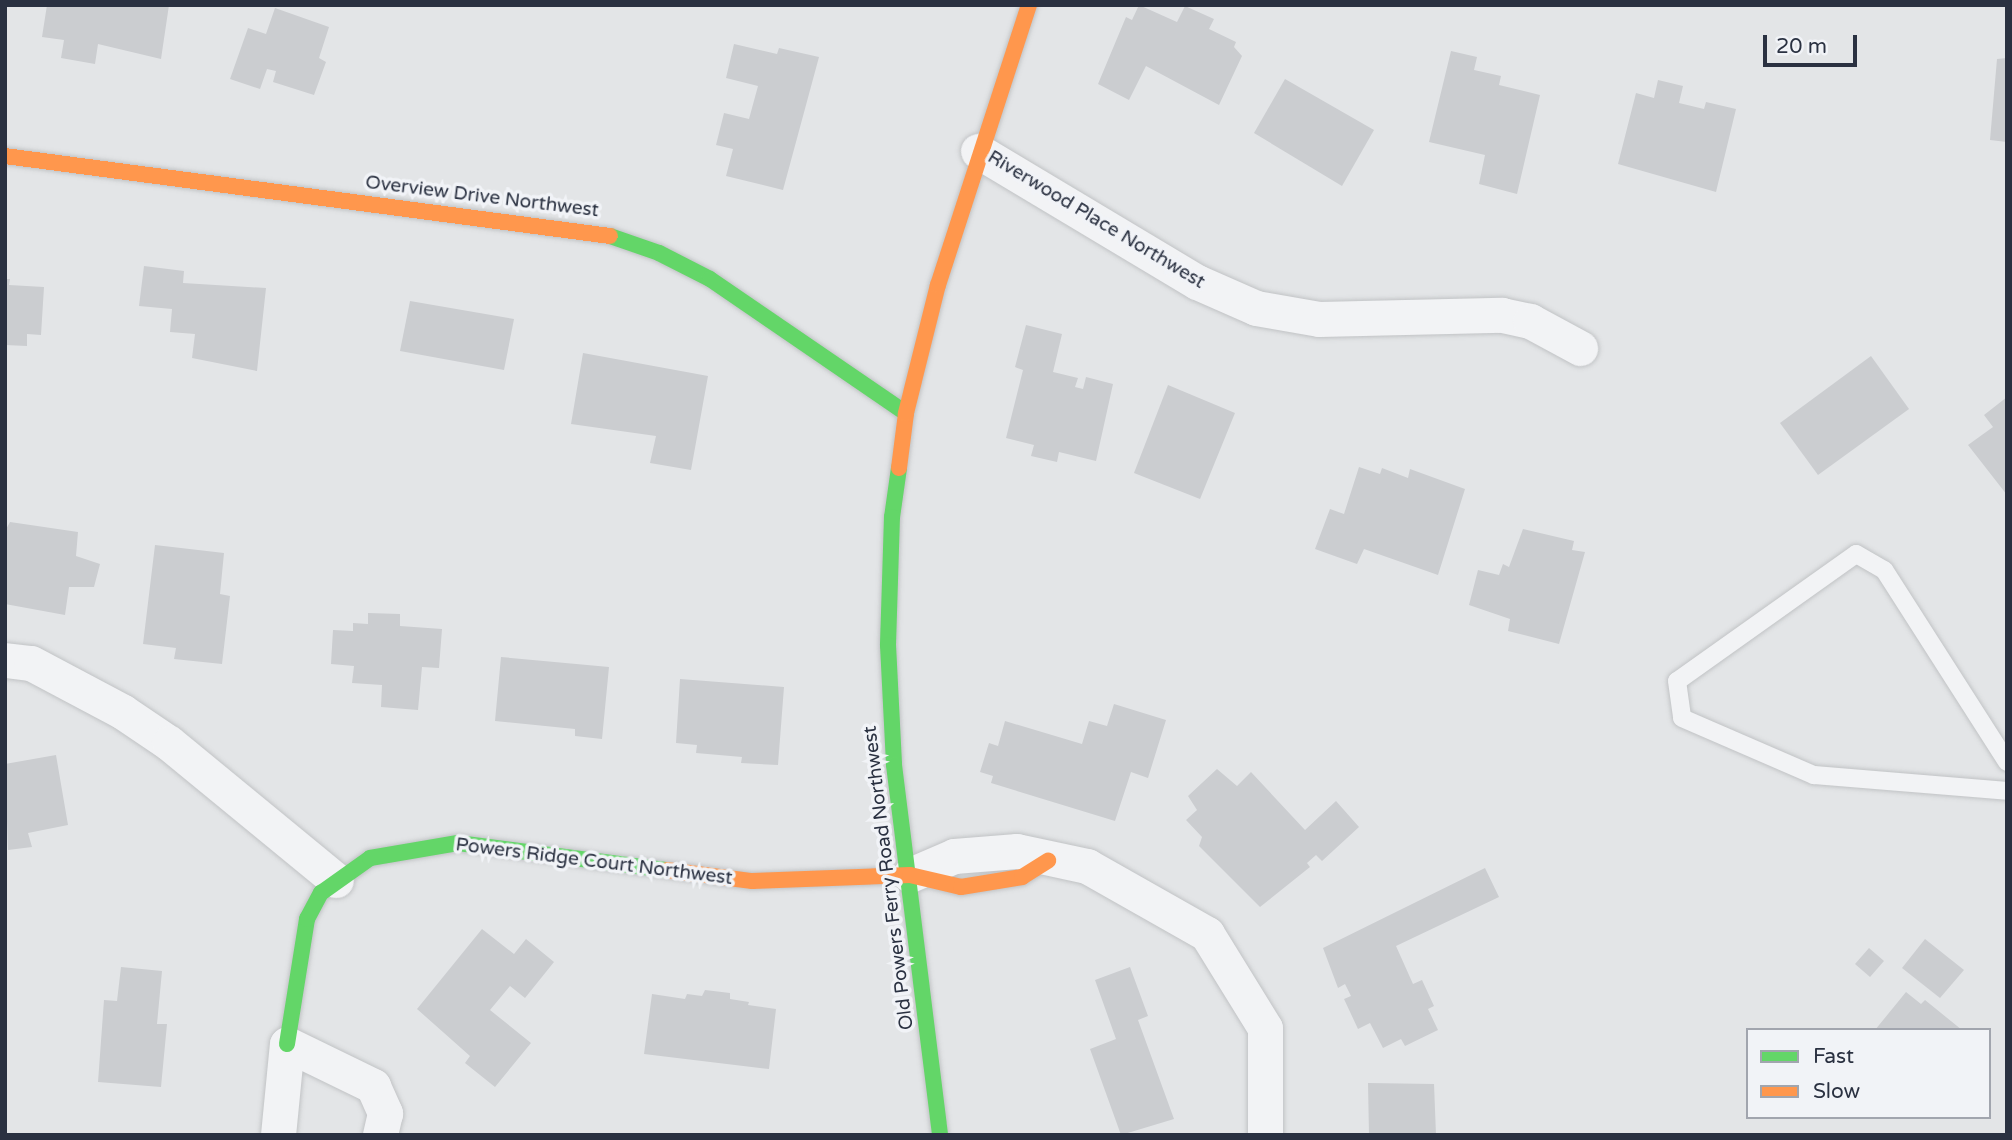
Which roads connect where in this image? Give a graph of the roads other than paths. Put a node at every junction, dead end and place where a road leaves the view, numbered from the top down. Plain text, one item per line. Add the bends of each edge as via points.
1 (1029, 5) edge
2 (978, 151) junction
3 (5, 156) edge
4 (1580, 348) dead end
5 (906, 413) junction
6 (5, 660) edge
7 (2007, 762) edge
8 (2007, 791) edge
9 (910, 875) junction
10 (335, 880) junction
11 (287, 1044) junction
12 (278, 1135) edge
13 (380, 1135) edge
14 (940, 1135) edge
15 (1265, 1135) edge

1 - 2 street, Old Powers Ferry Road Northwest
2 - 4 street, Riverwood Place Northwest via 1196,282 1256,308 1319,318 1502,316 1530,321
2 - 5 street, Old Powers Ferry Road Northwest
3 - 5 street, Overview Drive Northwest via 605,234 659,253 710,279
5 - 9 street, Old Powers Ferry Road Northwest via 892,517 888,645 894,765
6 - 10 street via 31,663 123,712 169,743
7 - 8 lane via 1884,570 1856,554 1676,681 1682,718 1814,775
9 - 10 street, Powers Ridge Court Northwest via 752,881 458,843 370,858
9 - 14 street, Old Powers Ferry Road Northwest
9 - 15 street via 954,856 1017,851 1087,866 1207,934 1265,1028
10 - 11 street, Powers Ridge Court Northwest via 321,893 307,919
11 - 12 street, Powers Ridge Court Northwest
11 - 13 street via 373,1086 385,1113

